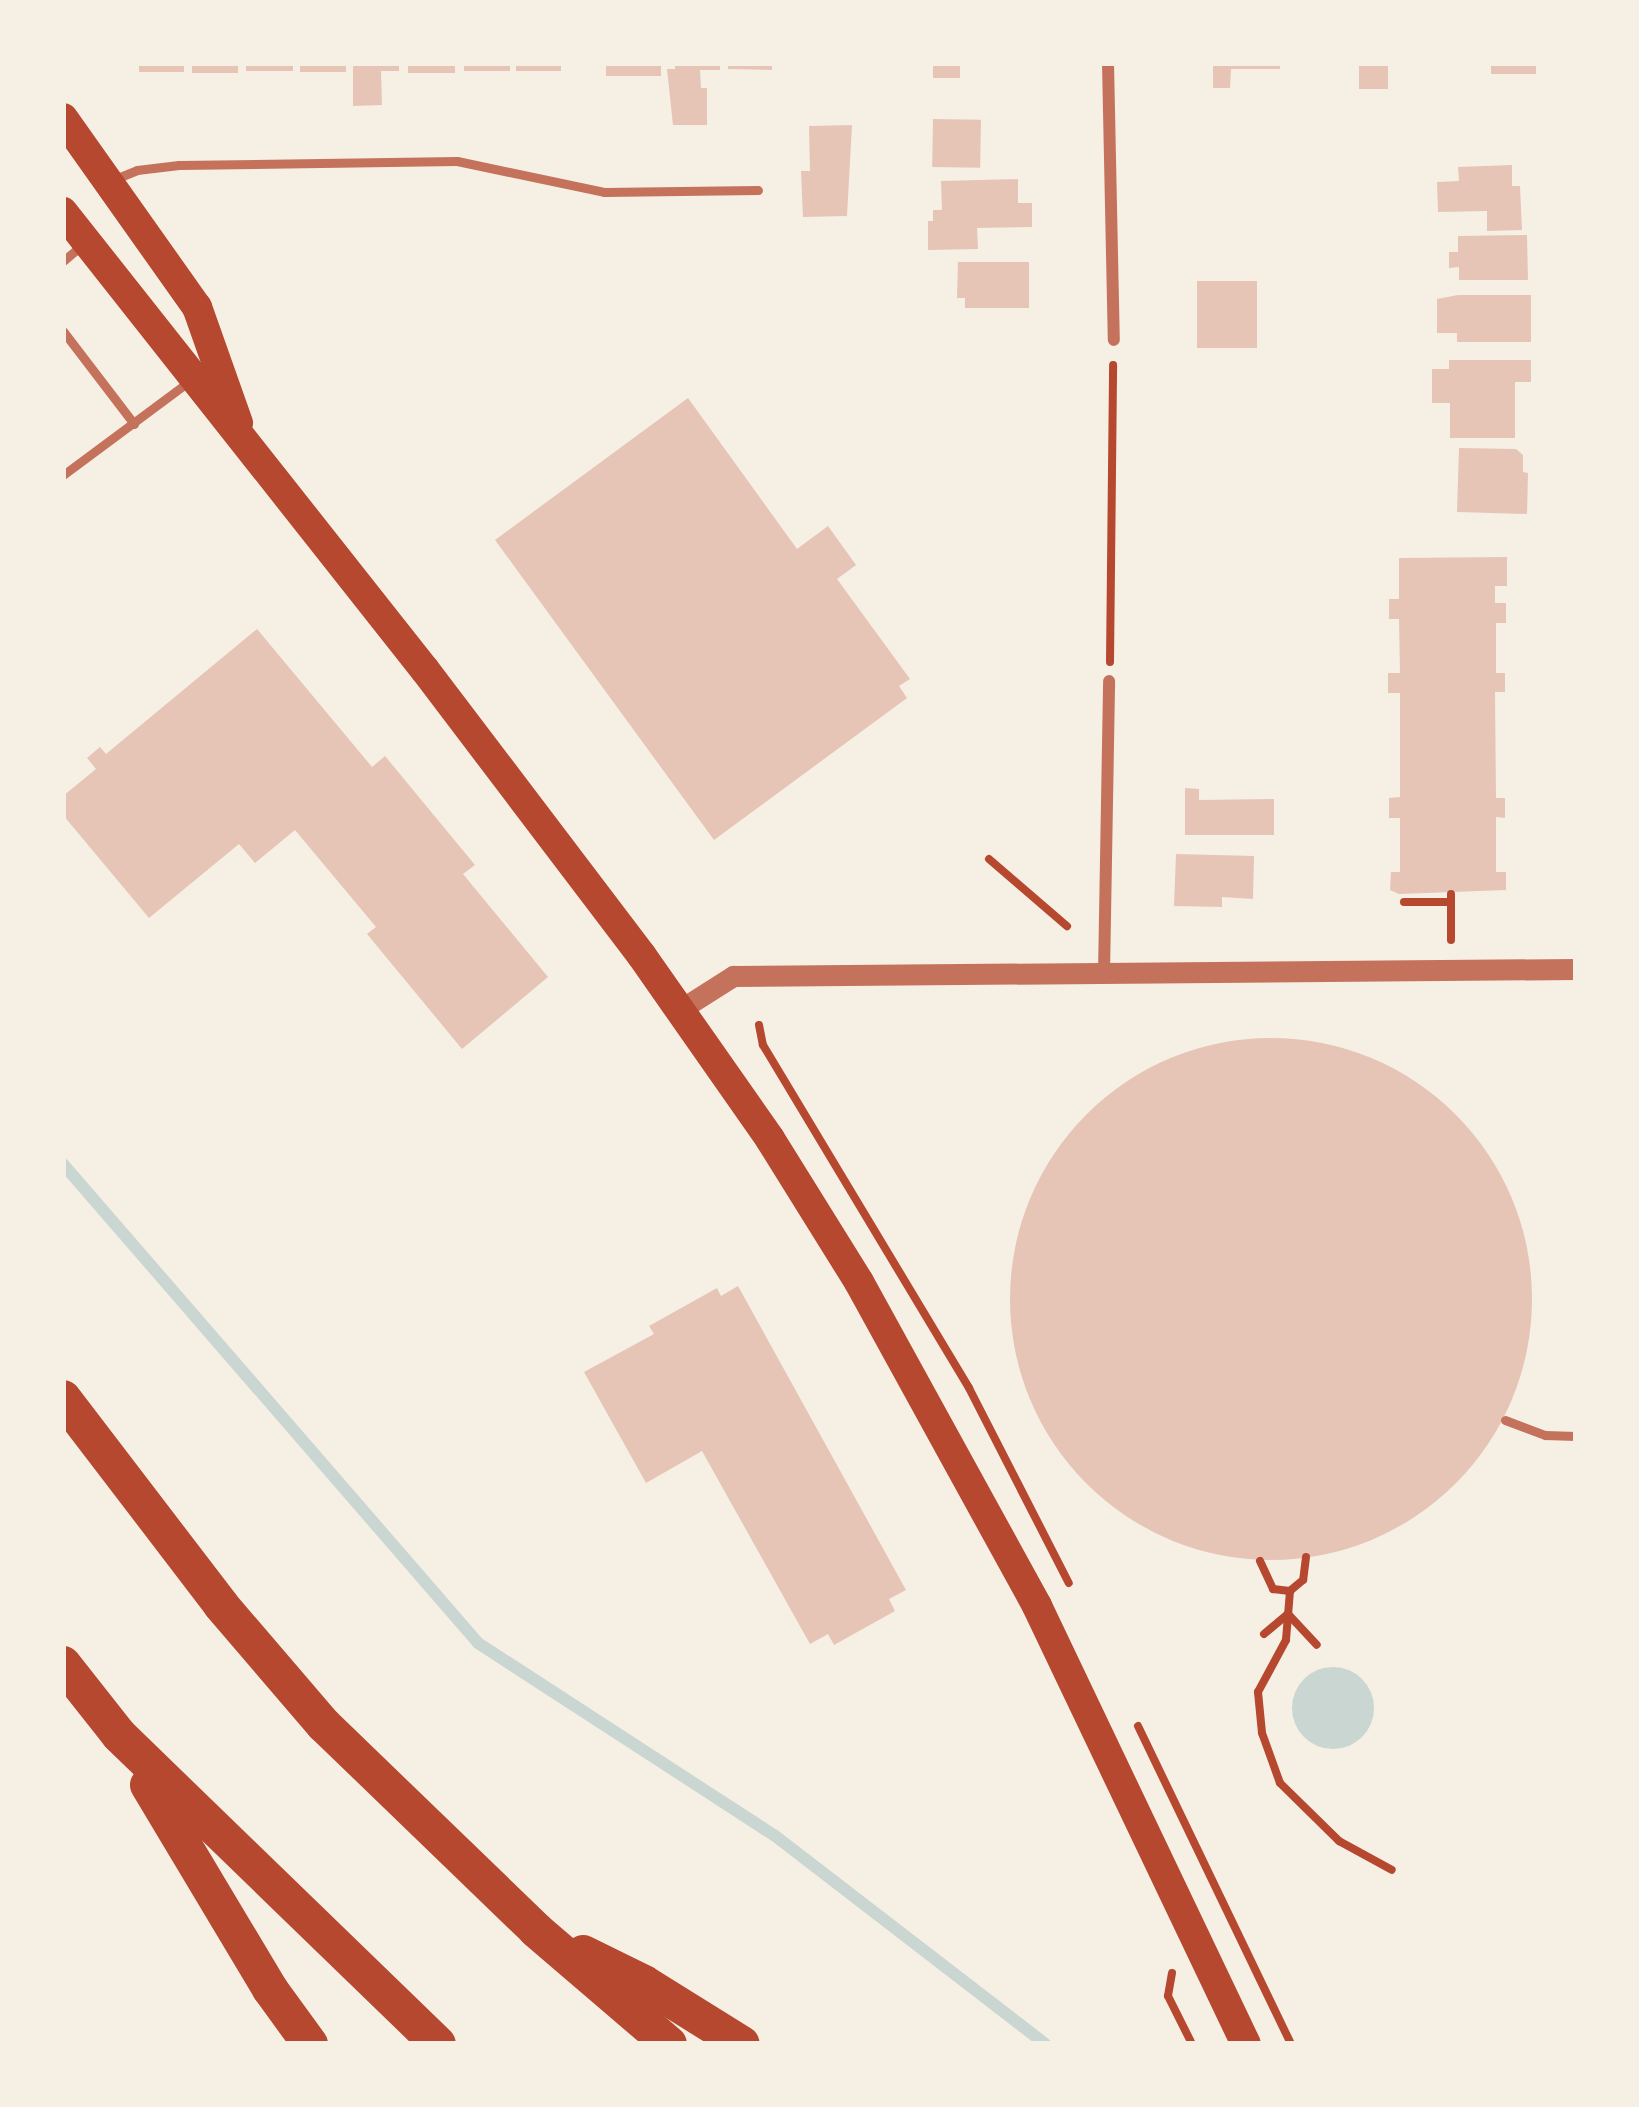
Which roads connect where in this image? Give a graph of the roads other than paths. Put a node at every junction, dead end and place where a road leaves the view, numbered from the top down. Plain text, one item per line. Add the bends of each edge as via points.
1 (1108, 63) edge
2 (63, 118) edge
3 (109, 182) junction
4 (758, 190) dead end
5 (63, 212) edge
6 (74, 251) edge
7 (63, 331) edge
8 (1114, 340) road end
9 (192, 379) junction
10 (134, 424) junction
11 (247, 451) junction
12 (63, 475) edge
13 (1109, 681) road end
14 (1576, 969) edge
15 (1104, 974) junction
16 (681, 1009) junction
17 (63, 1398) edge
18 (1504, 1420) dead end
19 (1576, 1436) edge
20 (63, 1664) edge
21 (118, 1735) junction
22 (536, 1930) junction
23 (310, 2044) edge
24 (438, 2044) edge
25 (669, 2044) edge
26 (742, 2044) edge
27 (1246, 2044) edge

1 - 8 street
2 - 3 main road
3 - 4 lane via 179,165 457,161 604,192
3 - 11 main road via 197,307
5 - 6 main road
6 - 9 main road
7 - 10 lane
9 - 10 lane
9 - 11 main road
10 - 12 lane
11 - 16 main road
13 - 15 street
14 - 15 street
15 - 16 street via 733,976
16 - 27 main road via 859,1282 1037,1606
17 - 22 highway via 220,1605 324,1725
18 - 19 lane
20 - 21 highway
21 - 23 highway
21 - 24 highway
22 - 25 highway
22 - 26 highway

